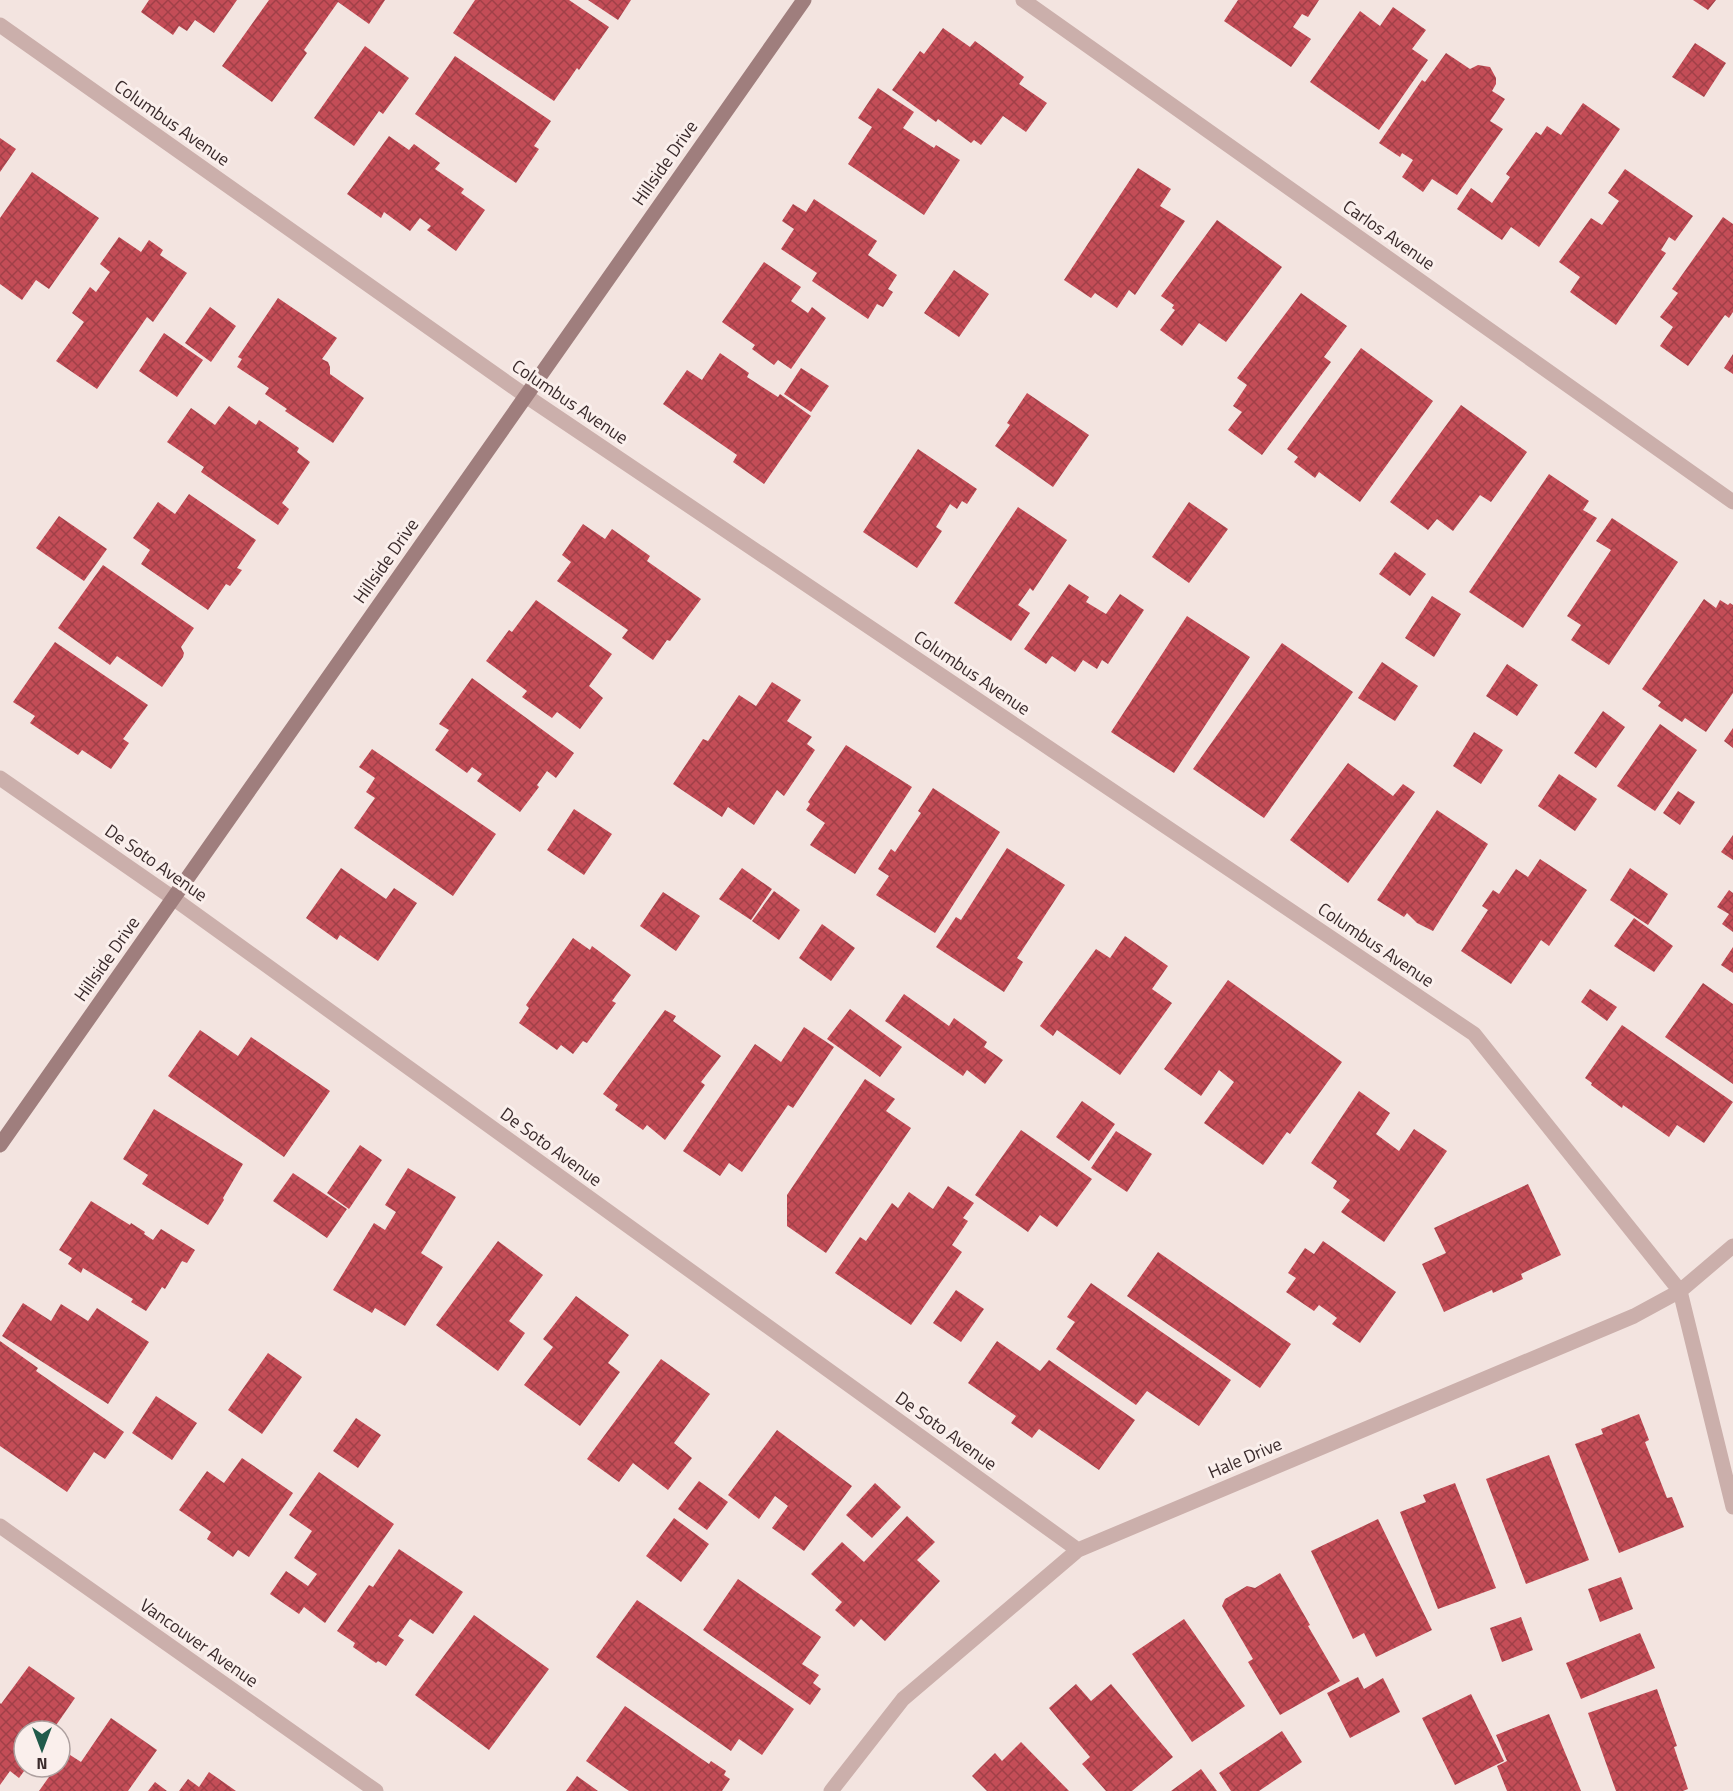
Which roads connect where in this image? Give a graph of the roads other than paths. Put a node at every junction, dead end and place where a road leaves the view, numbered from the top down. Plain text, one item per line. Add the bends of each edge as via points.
1 (804, 0) edge
2 (1023, 0) edge
3 (0, 25) edge
4 (526, 396) junction
5 (1733, 502) edge
6 (0, 778) edge
7 (173, 898) junction
8 (0, 1145) edge
9 (1733, 1246) edge
10 (1680, 1291) junction
11 (1733, 1507) edge
12 (0, 1526) edge
13 (1078, 1550) junction
14 (376, 1791) edge
15 (831, 1791) edge

1 - 4 main road, Hillside Drive
2 - 5 street, Carlos Avenue
3 - 4 street, Columbus Avenue
4 - 7 main road, Hillside Drive
4 - 10 street, Columbus Avenue via 1474,1034
6 - 7 street, De Soto Avenue
7 - 8 main road, Hillside Drive
7 - 13 street, De Soto Avenue
9 - 10 street, Hale Drive
10 - 11 street, Columbus Avenue
10 - 13 street, Hale Drive via 1623,1320
12 - 14 street, Vancouver Avenue
13 - 15 street, Hale Drive via 903,1699

